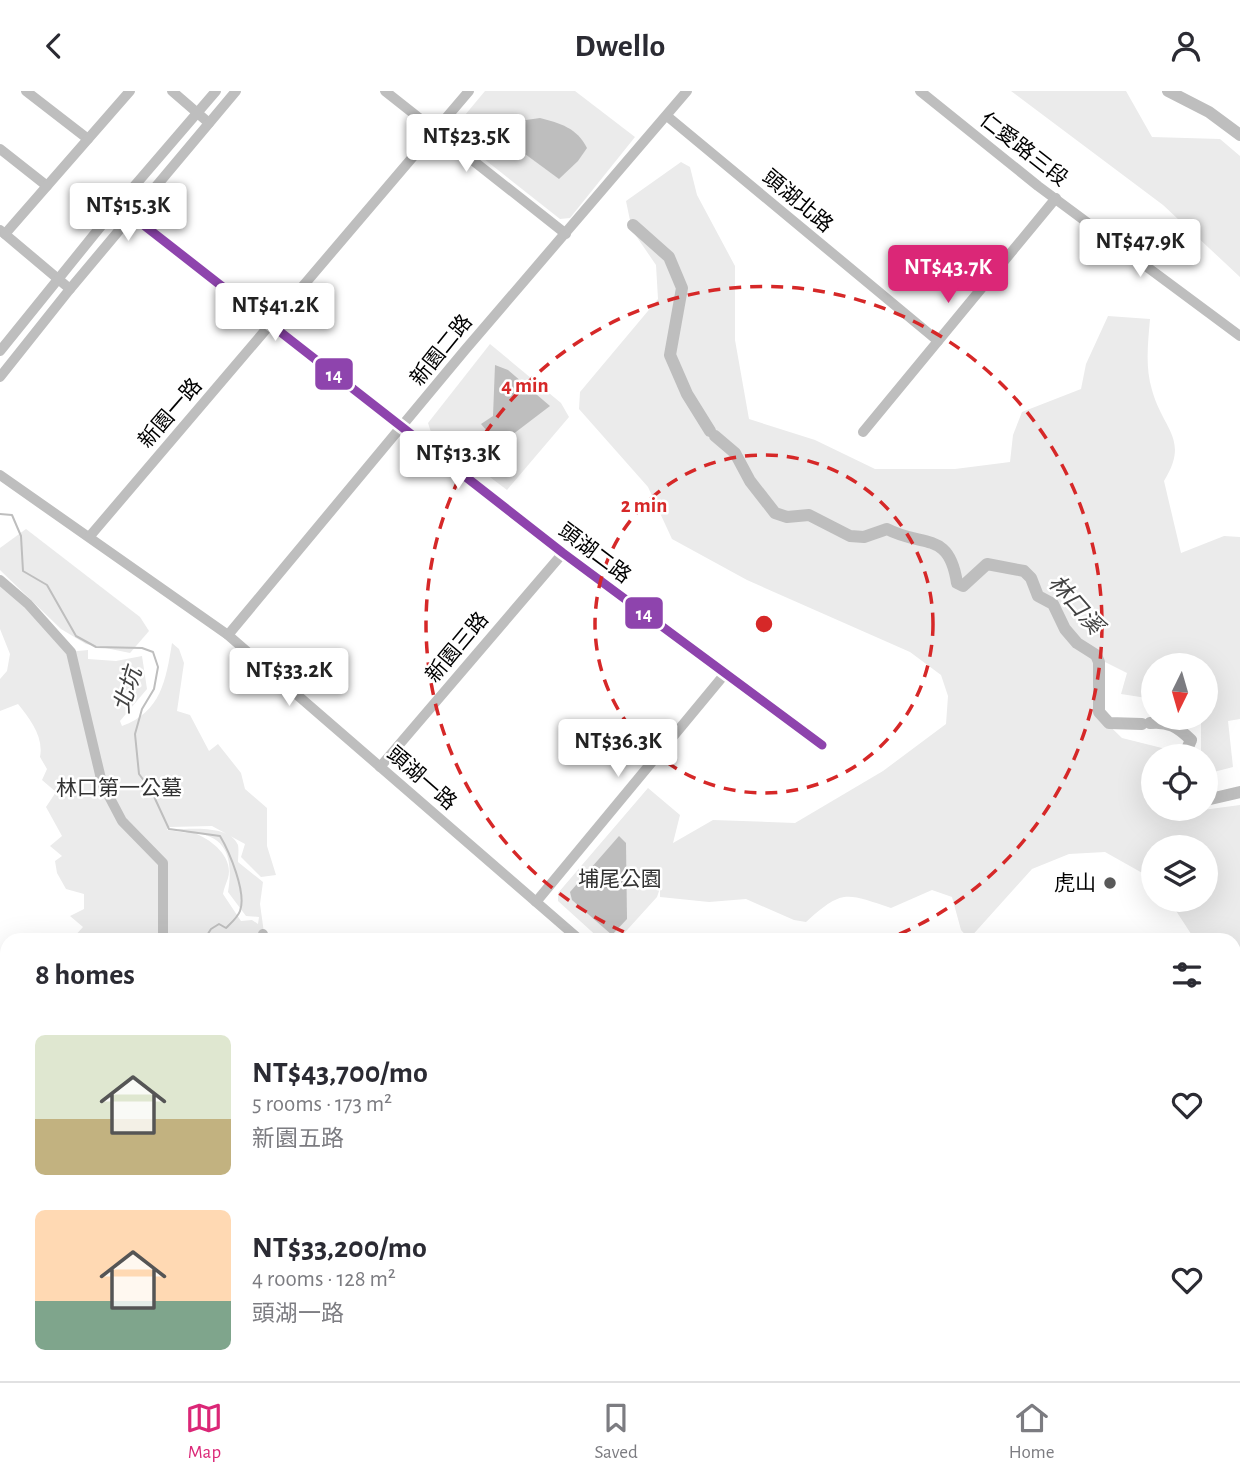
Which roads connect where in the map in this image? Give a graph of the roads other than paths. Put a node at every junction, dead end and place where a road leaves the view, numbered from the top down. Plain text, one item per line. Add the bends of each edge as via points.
1 (26, 91) edge
2 (130, 91) edge
3 (172, 91) edge
4 (216, 91) edge
5 (236, 91) edge
6 (385, 91) edge
7 (469, 91) edge
8 (687, 91) edge
9 (920, 91) edge
10 (197, 113) junction
11 (667, 116) junction
12 (209, 123) junction
13 (435, 130) junction
14 (88, 139) junction
15 (0, 149) edge
16 (47, 186) junction
17 (1056, 198) junction
18 (118, 205) junction
19 (131, 216) junction
20 (3, 232) edge
21 (566, 234) junction
22 (58, 279) junction
23 (69, 289) junction
24 (270, 325) junction
25 (1240, 336) edge
26 (938, 341) junction
27 (0, 351) edge
28 (0, 377) edge
29 (402, 428) junction
30 (863, 432) dead end
31 (0, 475) edge
32 (90, 536) junction
33 (563, 552) junction
34 (0, 580) edge
35 (228, 635) junction
36 (724, 675) junction
37 (822, 745) dead end
38 (380, 767) junction
39 (536, 902) junction
40 (163, 933) edge
41 (572, 933) edge

1 - 14 street
2 - 14 street
3 - 10 street
4 - 10 street
5 - 12 street
6 - 13 street
7 - 13 street, 新園一路
8 - 11 street, 新園二路
9 - 17 street, 仁愛路三段
10 - 12 street
10 - 18 street
11 - 21 street, 新園二路
11 - 26 street, 頭湖北路
12 - 19 street
13 - 21 street
13 - 24 street, 新園一路
14 - 16 street
15 - 16 street
16 - 20 street
17 - 25 street, 仁愛路三段
17 - 26 street
18 - 19 street, 頭湖二路
18 - 22 street
19 - 23 street
19 - 24 street, 頭湖二路
20 - 22 street
21 - 29 street, 新園二路
22 - 23 street
22 - 27 street
23 - 28 street
24 - 29 street, 頭湖二路
24 - 32 street, 新園一路
26 - 30 street
29 - 33 street, 頭湖二路
29 - 35 street, 新園二路
31 - 32 street, 頭湖一路
32 - 35 street, 頭湖一路
33 - 36 street, 頭湖二路
33 - 38 street, 新園三路
34 - 40 street via 71,652 102,783 122,821 163,863
35 - 38 street, 頭湖一路
36 - 37 street, 頭湖二路
36 - 39 street
38 - 39 street, 頭湖一路
39 - 41 street, 頭湖一路

